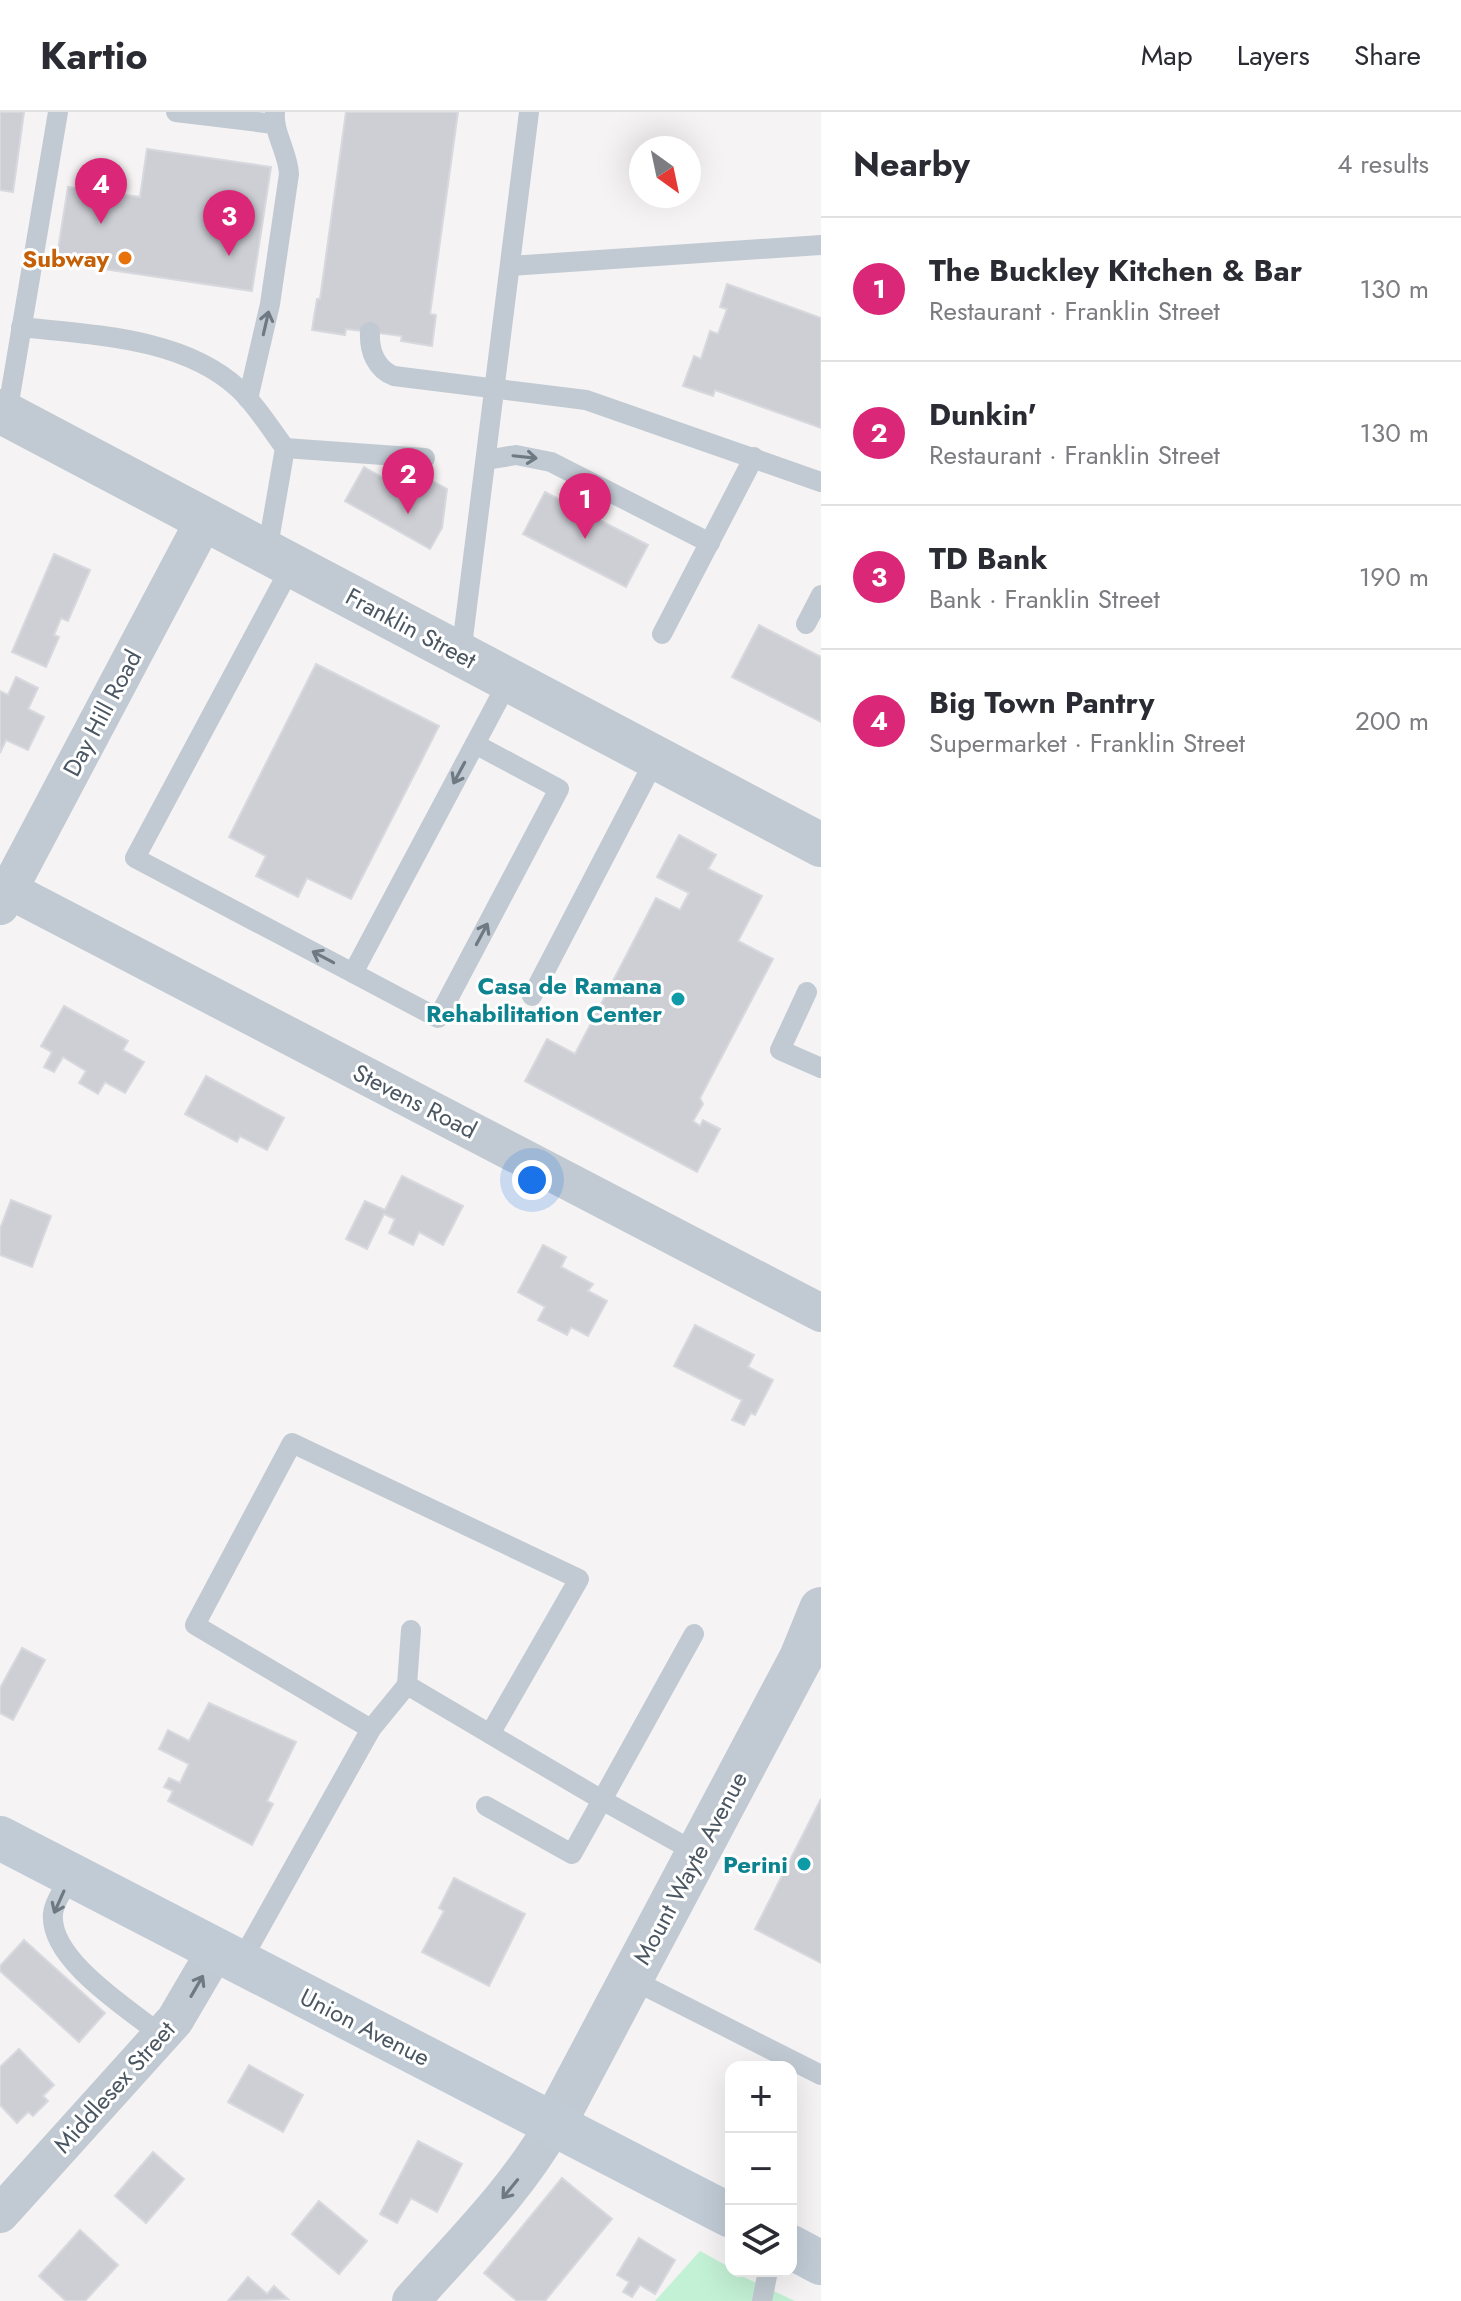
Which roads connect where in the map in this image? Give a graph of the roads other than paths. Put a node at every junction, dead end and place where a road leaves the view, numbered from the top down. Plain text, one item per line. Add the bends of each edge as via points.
1 (58, 112) edge
2 (176, 112) edge
3 (529, 112) edge
4 (274, 118) edge
5 (821, 245) edge
6 (510, 266) junction
7 (21, 327) junction
8 (370, 332) dead end
9 (495, 387) junction
10 (248, 399) junction
11 (3, 412) edge
12 (285, 448) junction
13 (754, 457) junction
14 (425, 458) dead end
15 (486, 460) junction
16 (821, 482) edge
17 (205, 519) junction
18 (710, 543) junction
19 (279, 558) junction
20 (821, 595) edge
21 (806, 624) dead end
22 (662, 634) dead end
23 (461, 654) junction
24 (509, 680) junction
25 (475, 744) junction
26 (656, 758) junction
27 (821, 845) edge
28 (4, 898) edge
29 (353, 973) junction
30 (807, 992) dead end
31 (532, 996) dead end
32 (821, 1068) edge
33 (821, 1313) edge
34 (821, 1609) edge
35 (411, 1630) dead end
36 (694, 1634) dead end
37 (407, 1685) junction
38 (371, 1729) junction
39 (490, 1734) junction
40 (602, 1800) junction
41 (486, 1806) dead end
42 (0, 1838) edge
43 (697, 1853) junction
44 (72, 1875) junction
45 (228, 1956) junction
46 (631, 1979) junction
47 (161, 2035) junction
48 (821, 2075) edge
49 (554, 2124) junction
50 (725, 2213) edge
51 (0, 2214) edge
52 (797, 2250) edge
53 (821, 2263) edge
54 (767, 2277) edge
55 (411, 2301) edge
56 (762, 2301) edge

1 - 7 lane
2 - 4 lane
3 - 6 lane
10 -> 4 lane via 270,304 289,174
5 - 6 lane
6 - 9 lane
7 - 10 lane via 168,351 215,371
7 - 11 lane
8 - 9 lane via 375,359 394,376
9 - 13 lane via 603,404
9 - 15 lane
10 - 12 lane
11 - 17 street, Franklin Street
12 - 14 lane
12 - 19 lane
13 - 16 lane
13 - 18 lane
15 -> 18 lane via 526,456 564,468
15 - 23 lane
17 - 19 street, Franklin Street
17 - 28 street, Day Hill Road
18 - 22 lane
19 - 23 street, Franklin Street
29 -> 19 lane via 135,858
20 - 21 lane
23 - 24 street, Franklin Street
24 - 25 lane
24 - 26 street, Franklin Street
25 -> 29 lane
29 -> 25 lane via 438,1018 559,789
26 - 27 street, Franklin Street
26 - 31 lane
28 - 33 street, Stevens Road
30 - 32 lane via 780,1050
34 - 43 street, Mount Wayte Avenue via 801,1658
35 - 37 lane
36 - 40 lane
37 - 38 lane
37 - 39 lane
38 - 39 lane via 195,1625 292,1443 579,1579
38 - 45 lane
39 - 40 lane
40 - 41 lane via 572,1854
40 - 43 lane
42 - 44 main road, Union Avenue
43 - 46 street, Mount Wayte Avenue
44 - 45 main road, Union Avenue
44 -> 47 lane via 53,1911 54,1931 77,1967
47 -> 45 street, Middlesex Street
45 - 49 main road, Union Avenue
46 - 48 lane
46 - 49 street, Mount Wayte Avenue
47 - 51 street, Middlesex Street
49 - 50 main road, Union Avenue
49 -> 55 street via 507,2193
52 - 53 main road
54 - 56 lane

